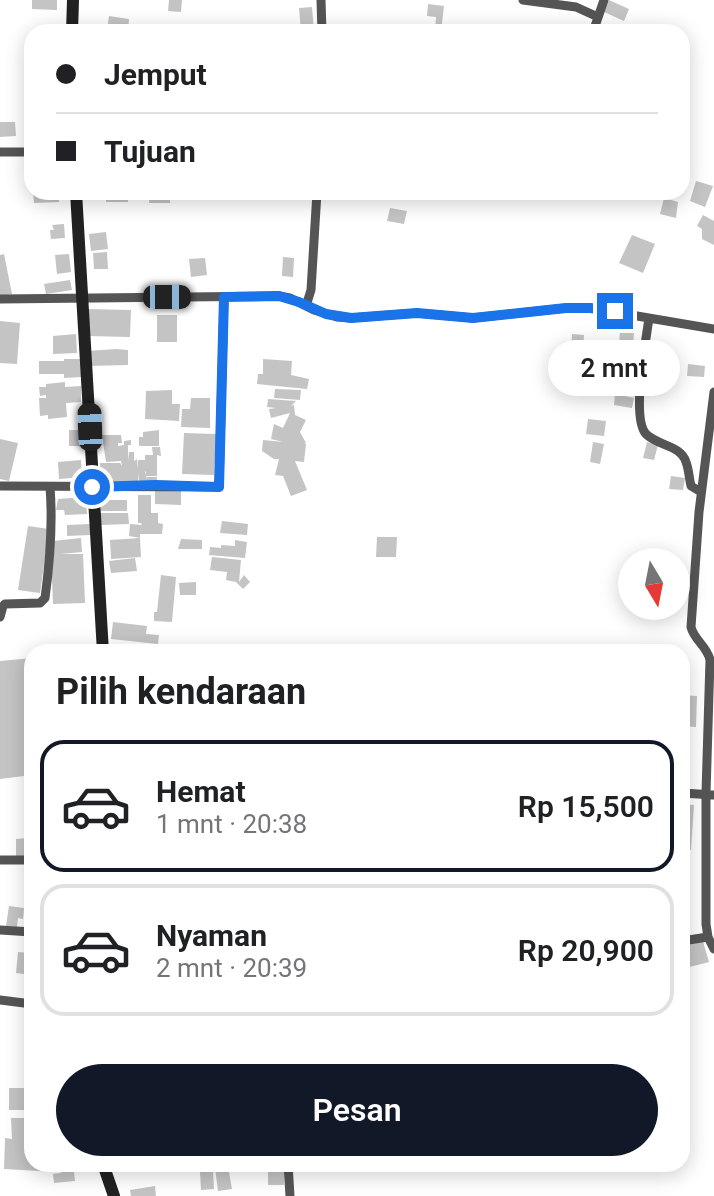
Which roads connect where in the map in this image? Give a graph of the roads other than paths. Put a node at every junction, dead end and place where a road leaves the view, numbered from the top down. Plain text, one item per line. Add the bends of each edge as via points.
1 (73, 0) edge
2 (321, 0) edge
3 (523, 0) edge
4 (604, 0) edge
5 (598, 17) junction
6 (72, 24) edge
7 (322, 24) edge
8 (596, 24) edge
9 (0, 152) edge
10 (24, 152) edge
11 (76, 200) edge
12 (317, 200) edge
13 (82, 297) junction
14 (224, 297) junction
15 (0, 299) edge
16 (306, 306) junction
17 (649, 318) junction
18 (714, 329) edge
19 (714, 392) edge
20 (0, 486) edge
21 (50, 487) junction
22 (92, 487) junction
23 (701, 492) junction
24 (0, 617) edge
25 (102, 644) edge
26 (690, 793) edge
27 (710, 794) edge
28 (0, 860) edge
29 (24, 860) edge
30 (0, 930) edge
31 (24, 932) edge
32 (708, 937) junction
33 (690, 940) edge
34 (714, 949) edge
35 (0, 1000) edge
36 (24, 1003) edge
37 (106, 1172) edge
38 (288, 1172) edge
39 (114, 1196) edge
40 (290, 1196) edge

1 - 6 main road
2 - 7 street
3 - 5 street via 576,7
4 - 5 street
5 - 8 street
9 - 10 street
11 - 13 main road
12 - 16 street
13 - 14 street
13 - 15 street
13 - 22 main road
14 - 16 street via 279,296
14 - 22 street via 219,487
16 - 17 street via 351,318 417,313 473,318 566,308
17 - 18 street
17 - 23 street via 639,404 643,429 680,452 691,486
19 - 23 street
20 - 21 street
21 - 22 street
21 - 24 street via 52,537 45,598 40,603 5,604
22 - 25 main road
23 - 27 street via 691,627 710,660
26 - 27 street
27 - 32 street
28 - 29 street
30 - 31 street
32 - 33 street
32 - 34 street
35 - 36 street
37 - 39 main road
38 - 40 street

